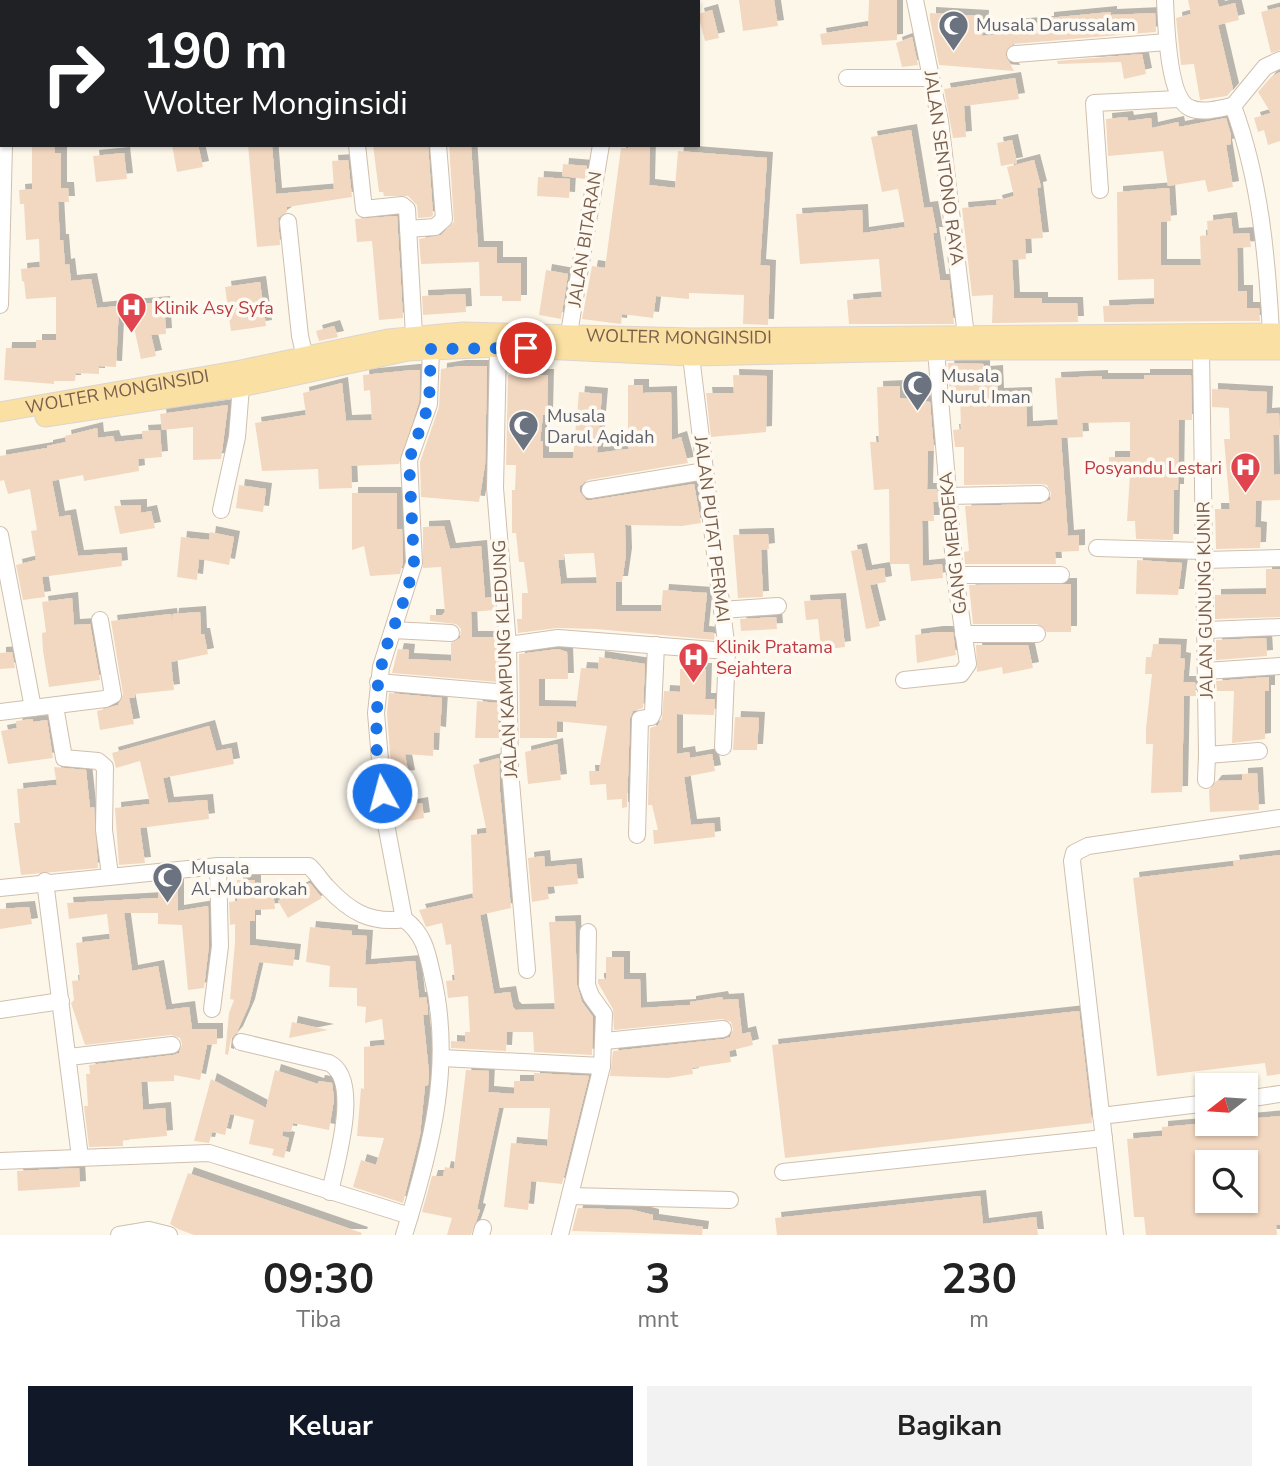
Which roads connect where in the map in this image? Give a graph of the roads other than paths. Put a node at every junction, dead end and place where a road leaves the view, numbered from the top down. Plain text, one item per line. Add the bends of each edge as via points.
1 (915, 0) edge
2 (1165, 0) edge
3 (1167, 42) junction
4 (1015, 54) dead end
5 (1280, 60) edge
6 (847, 78) dead end
7 (931, 78) junction
8 (1178, 99) junction
9 (1233, 106) junction
10 (4, 147) edge
11 (357, 147) edge
12 (438, 147) edge
13 (601, 147) edge
14 (1100, 190) dead end
15 (288, 222) dead end
16 (408, 229) junction
17 (0, 305) edge
18 (414, 330) junction
19 (569, 333) junction
20 (966, 336) junction
21 (1277, 338) edge
22 (916, 345) junction
23 (498, 347) junction
24 (431, 349) junction
25 (1201, 350) junction
26 (936, 351) junction
27 (304, 353) junction
28 (691, 356) junction
29 (240, 387) junction
30 (0, 412) edge
31 (0, 425) edge
32 (705, 471) junction
33 (590, 491) dead end
34 (1041, 494) dead end
35 (947, 496) junction
36 (220, 510) dead end
37 (0, 535) edge
38 (1097, 548) dead end
39 (1204, 555) junction
40 (1280, 558) edge
41 (955, 575) junction
42 (1061, 575) dead end
43 (778, 606) dead end
44 (722, 610) junction
45 (100, 620) dead end
46 (1280, 627) edge
47 (393, 630) junction
48 (1207, 630) junction
49 (451, 633) dead end
50 (963, 634) junction
51 (1037, 634) dead end
52 (508, 645) junction
53 (656, 645) junction
54 (727, 651) junction
55 (1280, 666) edge
56 (1206, 671) junction
57 (904, 680) dead end
58 (378, 682) junction
59 (508, 693) junction
60 (55, 705) junction
61 (33, 708) junction
62 (0, 712) edge
63 (723, 747) dead end
64 (1259, 751) dead end
65 (1207, 755) junction
66 (1206, 780) dead end
67 (1280, 818) edge
68 (637, 835) dead end
69 (218, 866) junction
70 (110, 876) junction
71 (45, 881) junction
72 (0, 888) edge
73 (404, 919) junction
74 (588, 932) dead end
75 (527, 970) dead end
76 (61, 1001) junction
77 (212, 1009) dead end
78 (0, 1010) edge
79 (723, 1029) dead end
80 (605, 1041) junction
81 (241, 1042) dead end
82 (172, 1045) dead end
83 (69, 1058) junction
84 (442, 1058) junction
85 (602, 1066) junction
86 (1280, 1094) edge
87 (1258, 1097) edge
88 (1195, 1105) edge
89 (1101, 1116) junction
90 (1104, 1138) junction
91 (80, 1157) junction
92 (0, 1161) edge
93 (783, 1172) dead end
94 (330, 1192) junction
95 (570, 1196) junction
96 (730, 1200) dead end
97 (410, 1216) junction
98 (119, 1235) edge
99 (169, 1235) edge
100 (404, 1235) edge
101 (559, 1235) edge
102 (1115, 1235) edge

1 - 7 street, JALAN SENTONO RAYA
2 - 3 street
3 - 4 street
3 - 8 street
5 - 9 street via 1265,67
6 - 7 street
7 - 20 street, JALAN SENTONO RAYA via 942,131
8 - 9 street via 1199,111
8 - 14 street via 1094,103
9 - 21 street via 1259,204
10 - 17 street
11 - 16 street via 363,208 406,206
12 - 16 street via 444,219 435,227
13 - 19 street, JALAN BITARAN
15 - 27 street
16 - 18 street
18 - 19 main road, WOLTER MONGINSIDI
18 - 27 main road, WOLTER MONGINSIDI
19 - 22 main road, WOLTER MONGINSIDI
20 - 21 main road, WOLTER MONGINSIDI
20 - 22 main road, WOLTER MONGINSIDI
21 - 25 main road, WOLTER MONGINSIDI
22 - 26 main road, WOLTER MONGINSIDI
22 - 28 main road, WOLTER MONGINSIDI
23 - 24 main road, WOLTER MONGINSIDI
23 - 28 main road, WOLTER MONGINSIDI
23 - 52 street, JALAN KAMPUNG KLEDUNG via 495,488
24 - 27 main road, WOLTER MONGINSIDI
24 - 47 street via 429,404 409,460 414,563
25 - 26 main road, WOLTER MONGINSIDI
25 - 39 street, JALAN GUNUNG KUNIR
26 - 35 street, GANG MERDEKA
27 - 29 main road, WOLTER MONGINSIDI
27 - 30 main road, WOLTER MONGINSIDI
28 - 32 street, JALAN PUTAT PERMAI
29 - 31 main road, WOLTER MONGINSIDI
29 - 36 street via 237,437
32 - 33 street
32 - 44 street, JALAN PUTAT PERMAI
34 - 35 street
35 - 41 street, GANG MERDEKA
37 - 61 street
38 - 39 street
39 - 40 street
39 - 48 street, JALAN GUNUNG KUNIR
41 - 42 street
41 - 50 street, GANG MERDEKA
43 - 44 street
44 - 54 street, JALAN PUTAT PERMAI
45 - 60 street via 113,695
46 - 48 street
47 - 49 street
47 - 58 street
48 - 56 street, JALAN GUNUNG KUNIR
50 - 51 street
50 - 57 street, GANG MERDEKA via 966,671
52 - 53 street via 558,638
52 - 59 street, JALAN KAMPUNG KLEDUNG
53 - 54 street
53 - 68 street via 653,713 640,719
54 - 63 street, JALAN PUTAT PERMAI
55 - 56 street
56 - 65 street, JALAN GUNUNG KUNIR
58 - 59 street
58 - 73 street via 378,767
59 - 75 street, JALAN KAMPUNG KLEDUNG
60 - 61 street
60 - 70 street via 64,758 98,761 105,767 104,831
61 - 62 street
64 - 65 street
65 - 66 street, JALAN GUNUNG KUNIR
67 - 89 street via 1088,846 1074,853
69 - 70 street
69 - 73 street via 309,866 331,892 366,919
69 - 77 street via 220,946
70 - 71 street
71 - 72 street
71 - 76 street
73 - 84 street via 419,930 426,948 436,988
74 - 80 street via 587,985 602,1008
76 - 78 street
76 - 83 street
79 - 80 street
80 - 85 street
81 - 94 street via 329,1063 340,1071 345,1084 343,1128
82 - 83 street
83 - 91 street
84 - 85 street
84 - 97 street via 436,1125
85 - 95 street
86 - 87 street
88 - 89 street
89 - 90 street
90 - 93 street
90 - 102 street
91 - 92 street
91 - 94 street via 209,1153
94 - 97 street
95 - 96 street
95 - 101 street
97 - 100 street
98 - 99 street via 149,1230

